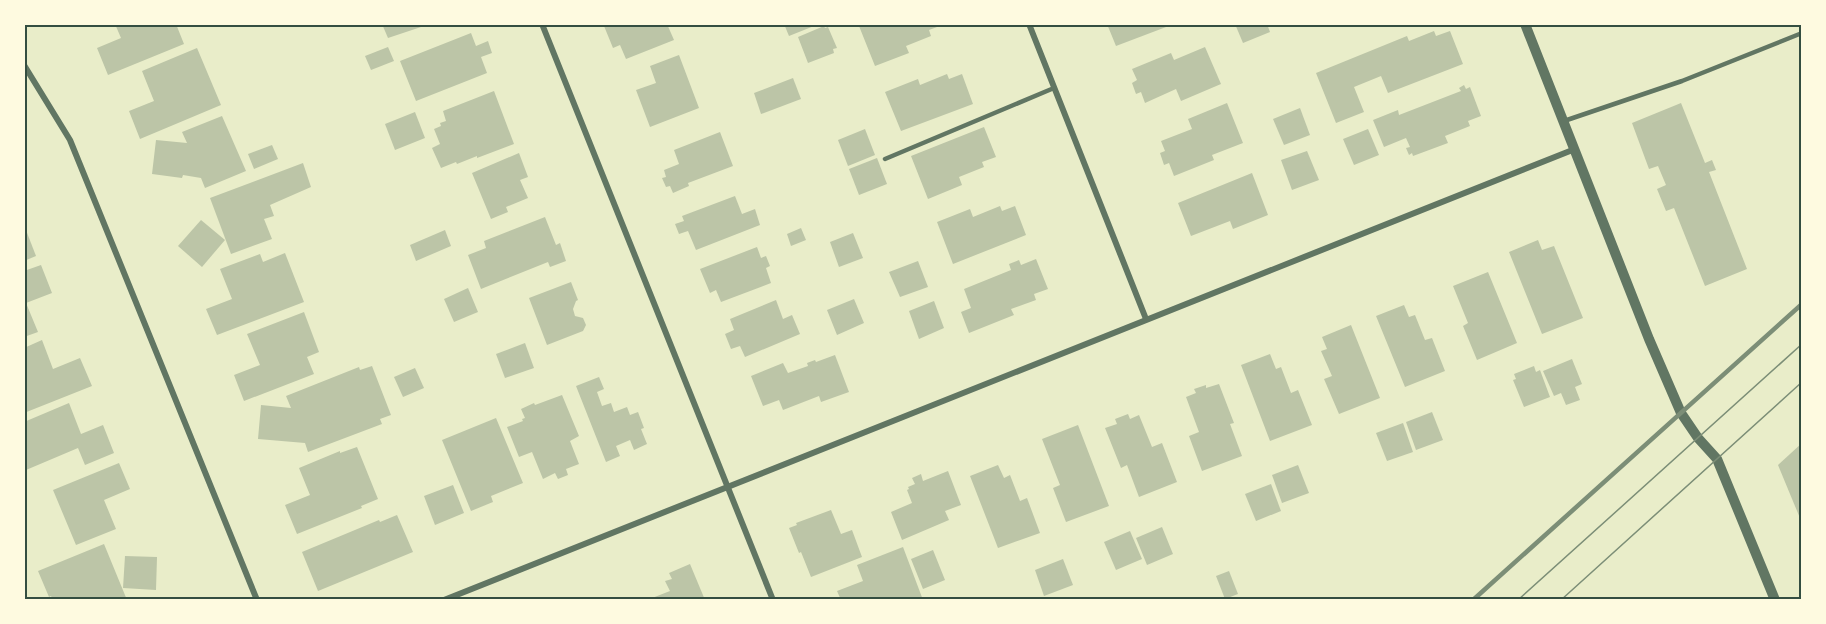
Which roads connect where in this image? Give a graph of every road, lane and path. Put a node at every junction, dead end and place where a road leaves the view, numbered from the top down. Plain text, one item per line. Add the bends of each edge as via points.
1 (542, 24) edge
2 (1029, 24) edge
3 (1525, 24) edge
4 (1802, 33) edge
5 (24, 65) edge
6 (1054, 88) junction
7 (1564, 121) junction
8 (1575, 149) junction
9 (885, 159) dead end
10 (1146, 319) junction
11 (729, 488) junction
12 (256, 600) edge
13 (444, 600) edge
14 (773, 600) edge
15 (1775, 600) edge

1 - 11 street
2 - 6 street
3 - 7 street
4 - 7 lane via 1682,81
5 - 12 street via 70,140
6 - 9 lane
6 - 10 street
7 - 8 street
8 - 10 street
8 - 15 street via 1681,413 1717,459
10 - 11 street
11 - 13 street
11 - 14 street

